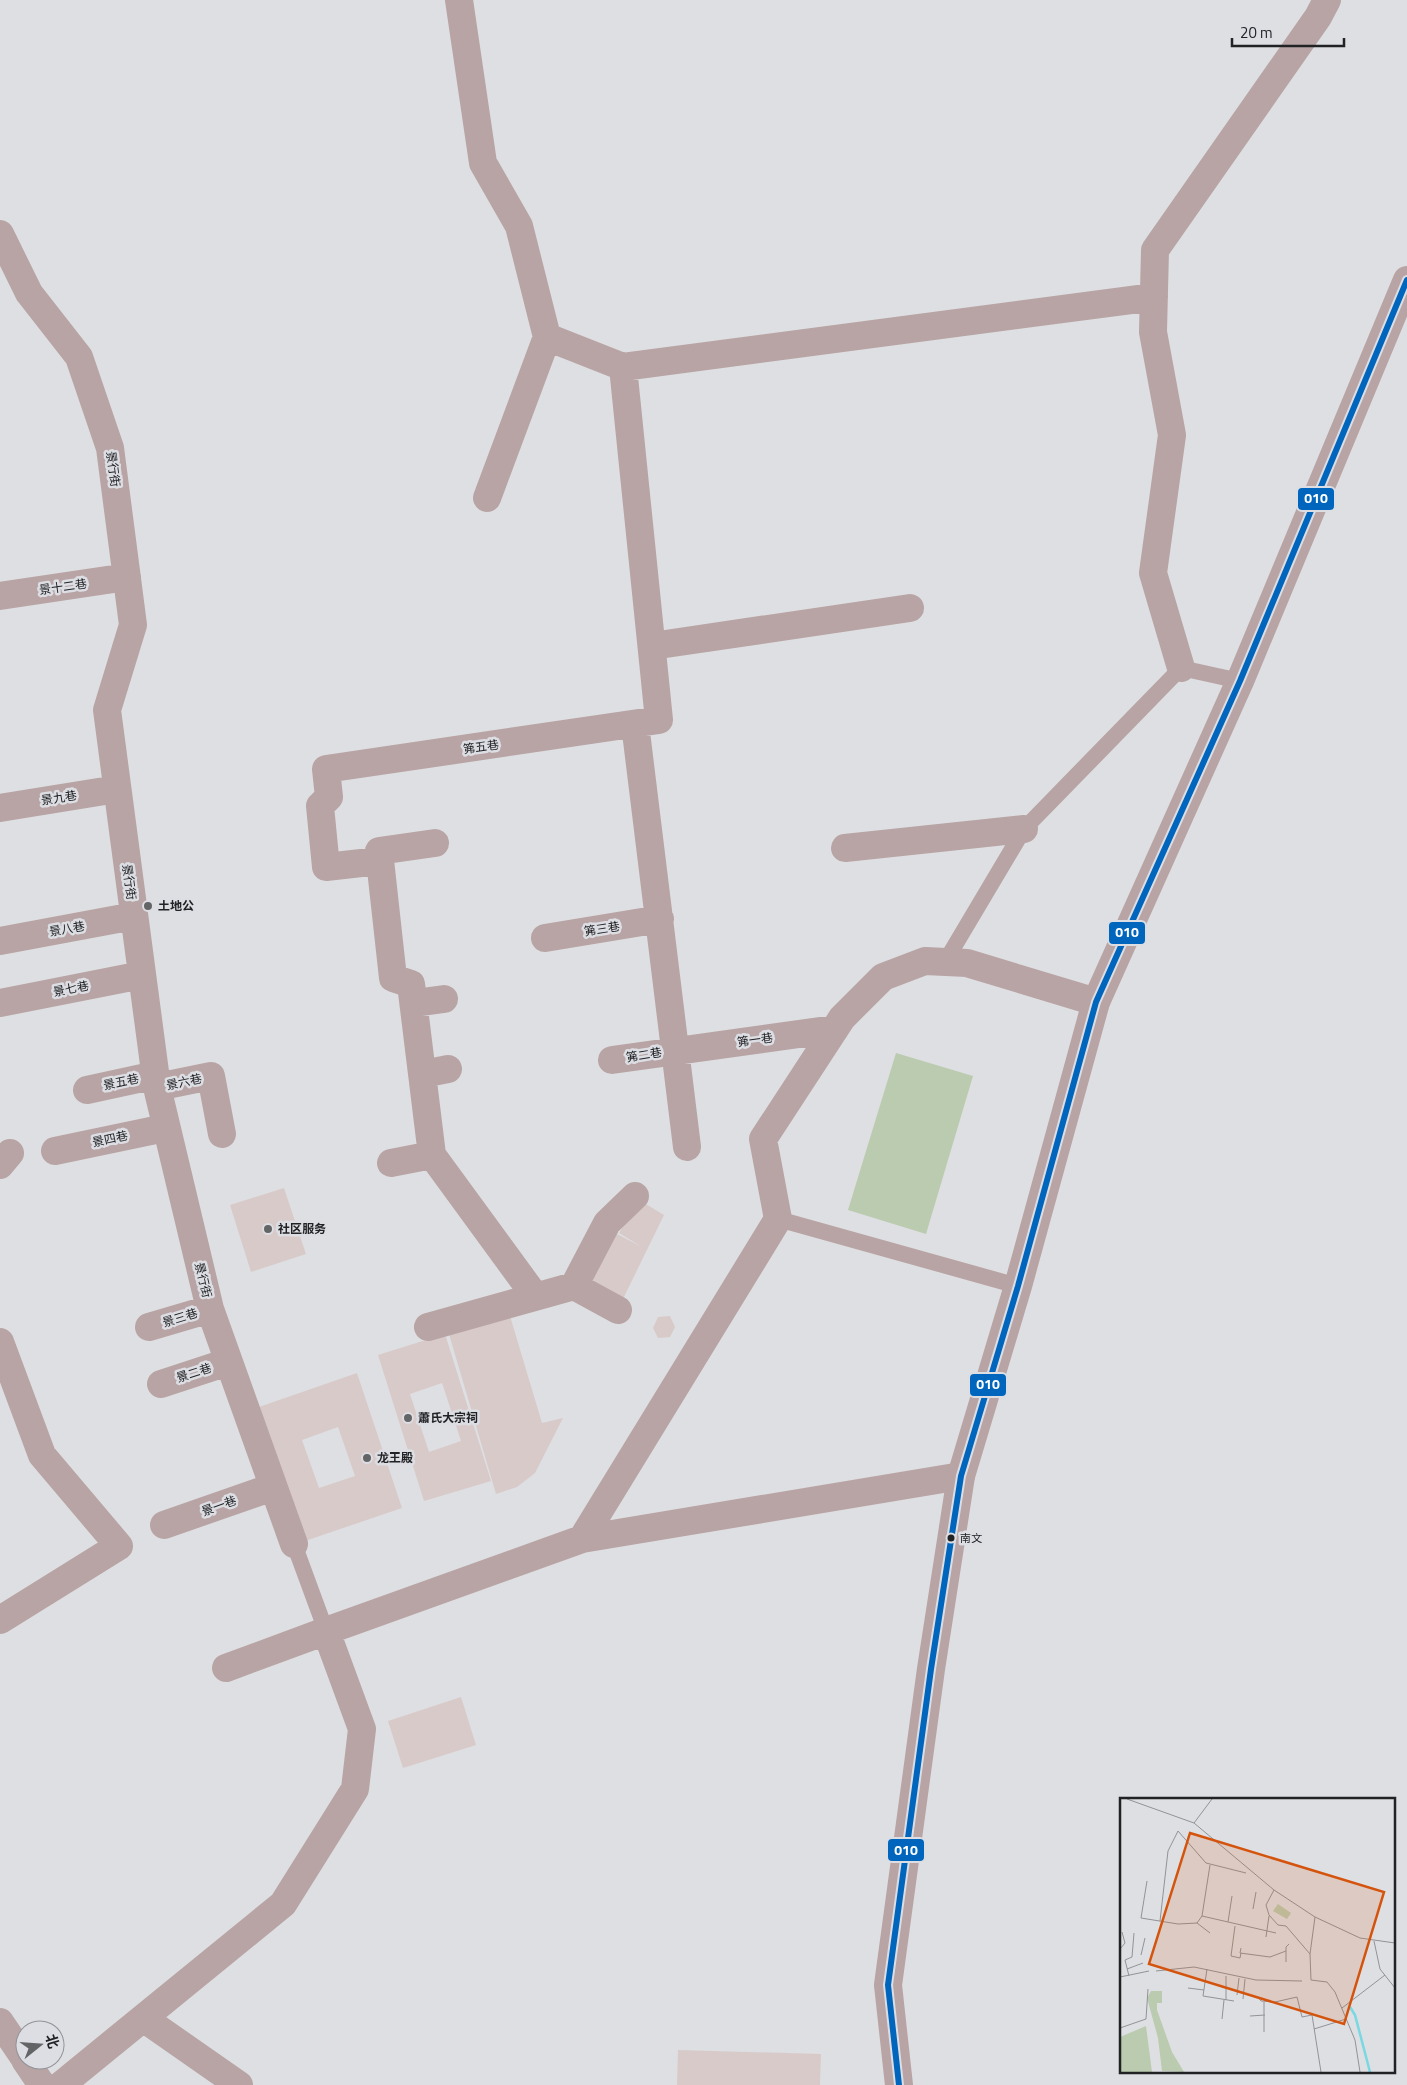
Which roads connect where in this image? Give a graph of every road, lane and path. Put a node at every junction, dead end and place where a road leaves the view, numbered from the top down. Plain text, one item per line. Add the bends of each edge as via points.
1 (459, 0) edge
2 (1327, 0) edge
3 (0, 234) edge
4 (1407, 280) edge
5 (1154, 297) junction
6 (548, 336) junction
7 (623, 367) junction
8 (487, 498) dead end
9 (127, 577) junction
10 (0, 596) edge
11 (910, 608) dead end
12 (652, 646) junction
13 (1181, 668) junction
14 (1240, 681) junction
15 (635, 724) junction
16 (117, 789) junction
17 (0, 808) edge
18 (1024, 828) junction
19 (435, 843) dead end
20 (845, 848) dead end
21 (379, 861) junction
22 (134, 916) junction
23 (660, 919) junction
24 (545, 938) dead end
25 (0, 941) edge
26 (945, 962) junction
27 (142, 975) junction
28 (444, 999) dead end
29 (1096, 1002) junction
30 (0, 1003) edge
31 (415, 1003) junction
32 (835, 1029) junction
33 (676, 1050) junction
34 (612, 1060) dead end
35 (156, 1081) junction
36 (87, 1090) dead end
37 (165, 1128) junction
38 (222, 1134) dead end
39 (687, 1147) dead end
40 (55, 1151) dead end
41 (432, 1155) junction
42 (390, 1163) dead end
43 (635, 1196) dead end
44 (778, 1219) junction
45 (574, 1286) junction
46 (1018, 1286) junction
47 (535, 1296) junction
48 (210, 1309) junction
49 (618, 1310) dead end
50 (428, 1327) dead end
51 (149, 1328) dead end
52 (0, 1342) edge
53 (228, 1362) junction
54 (161, 1384) dead end
55 (961, 1476) junction
56 (273, 1487) junction
57 (164, 1525) dead end
58 (582, 1539) junction
59 (294, 1544) joint
60 (0, 1620) edge
61 (326, 1631) junction
62 (226, 1668) dead end
63 (143, 2018) junction
64 (0, 2022) edge
65 (15, 2045) edge
66 (32, 2070) edge
67 (42, 2085) edge
68 (61, 2085) edge
69 (239, 2085) edge
70 (899, 2085) edge

1 - 6 street via 483,163 519,226
2 - 5 street via 1155,250
3 - 9 street, 景行街 via 29,292 80,357 110,448
4 - 14 street
5 - 7 street
5 - 13 street via 1153,332 1172,435 1153,573
6 - 7 street
6 - 8 street
7 - 12 street
9 - 10 street, 景十二巷
9 - 16 street, 景行街 via 133,625 106,710
11 - 12 street
12 - 15 street, 笰五巷 via 660,720
13 - 14 lane
13 - 18 lane
14 - 29 street
15 - 21 street, 笰五巷 via 326,769 329,797 320,806 326,867
15 - 23 street
16 - 17 street, 景九巷
16 - 22 street, 景行街
18 - 20 street
18 - 26 lane
19 - 21 street via 379,851
21 - 31 street via 393,978 411,984
22 - 25 street, 景八巷
22 - 27 street, 景行街
23 - 24 street, 笰三巷
23 - 33 street
26 - 29 street via 967,963
26 - 32 street via 925,961 883,977
27 - 30 street, 景七巷
27 - 35 street, 景行街
28 - 31 street
29 - 46 street
31 - 41 street via 435,1072
32 - 33 street, 笰一巷
32 - 44 street via 763,1139
33 - 34 street, 笰二巷
33 - 39 street
35 - 36 street, 景五巷
35 - 37 street, 景行街
35 - 38 street, 景六巷 via 212,1076
37 - 40 street, 景四巷
37 - 48 street, 景行街
41 - 42 street
41 - 47 street
43 - 45 street via 607,1223
44 - 46 lane
44 - 58 street
45 - 47 street
45 - 49 street
46 - 55 street
47 - 50 street
48 - 51 street, 景三巷
48 - 53 street, 景行街
52 - 60 street via 42,1455 119,1546
53 - 54 street, 景二巷
53 - 56 street, 景行街
55 - 58 street
55 - 70 street via 888,1985
56 - 57 street, 景一巷
56 - 59 street, 景行街
58 - 61 street
59 - 61 lane
61 - 62 street
61 - 63 street via 362,1729 355,1789 283,1904
63 - 68 street
63 - 69 street
64 - 65 street
66 - 67 street

